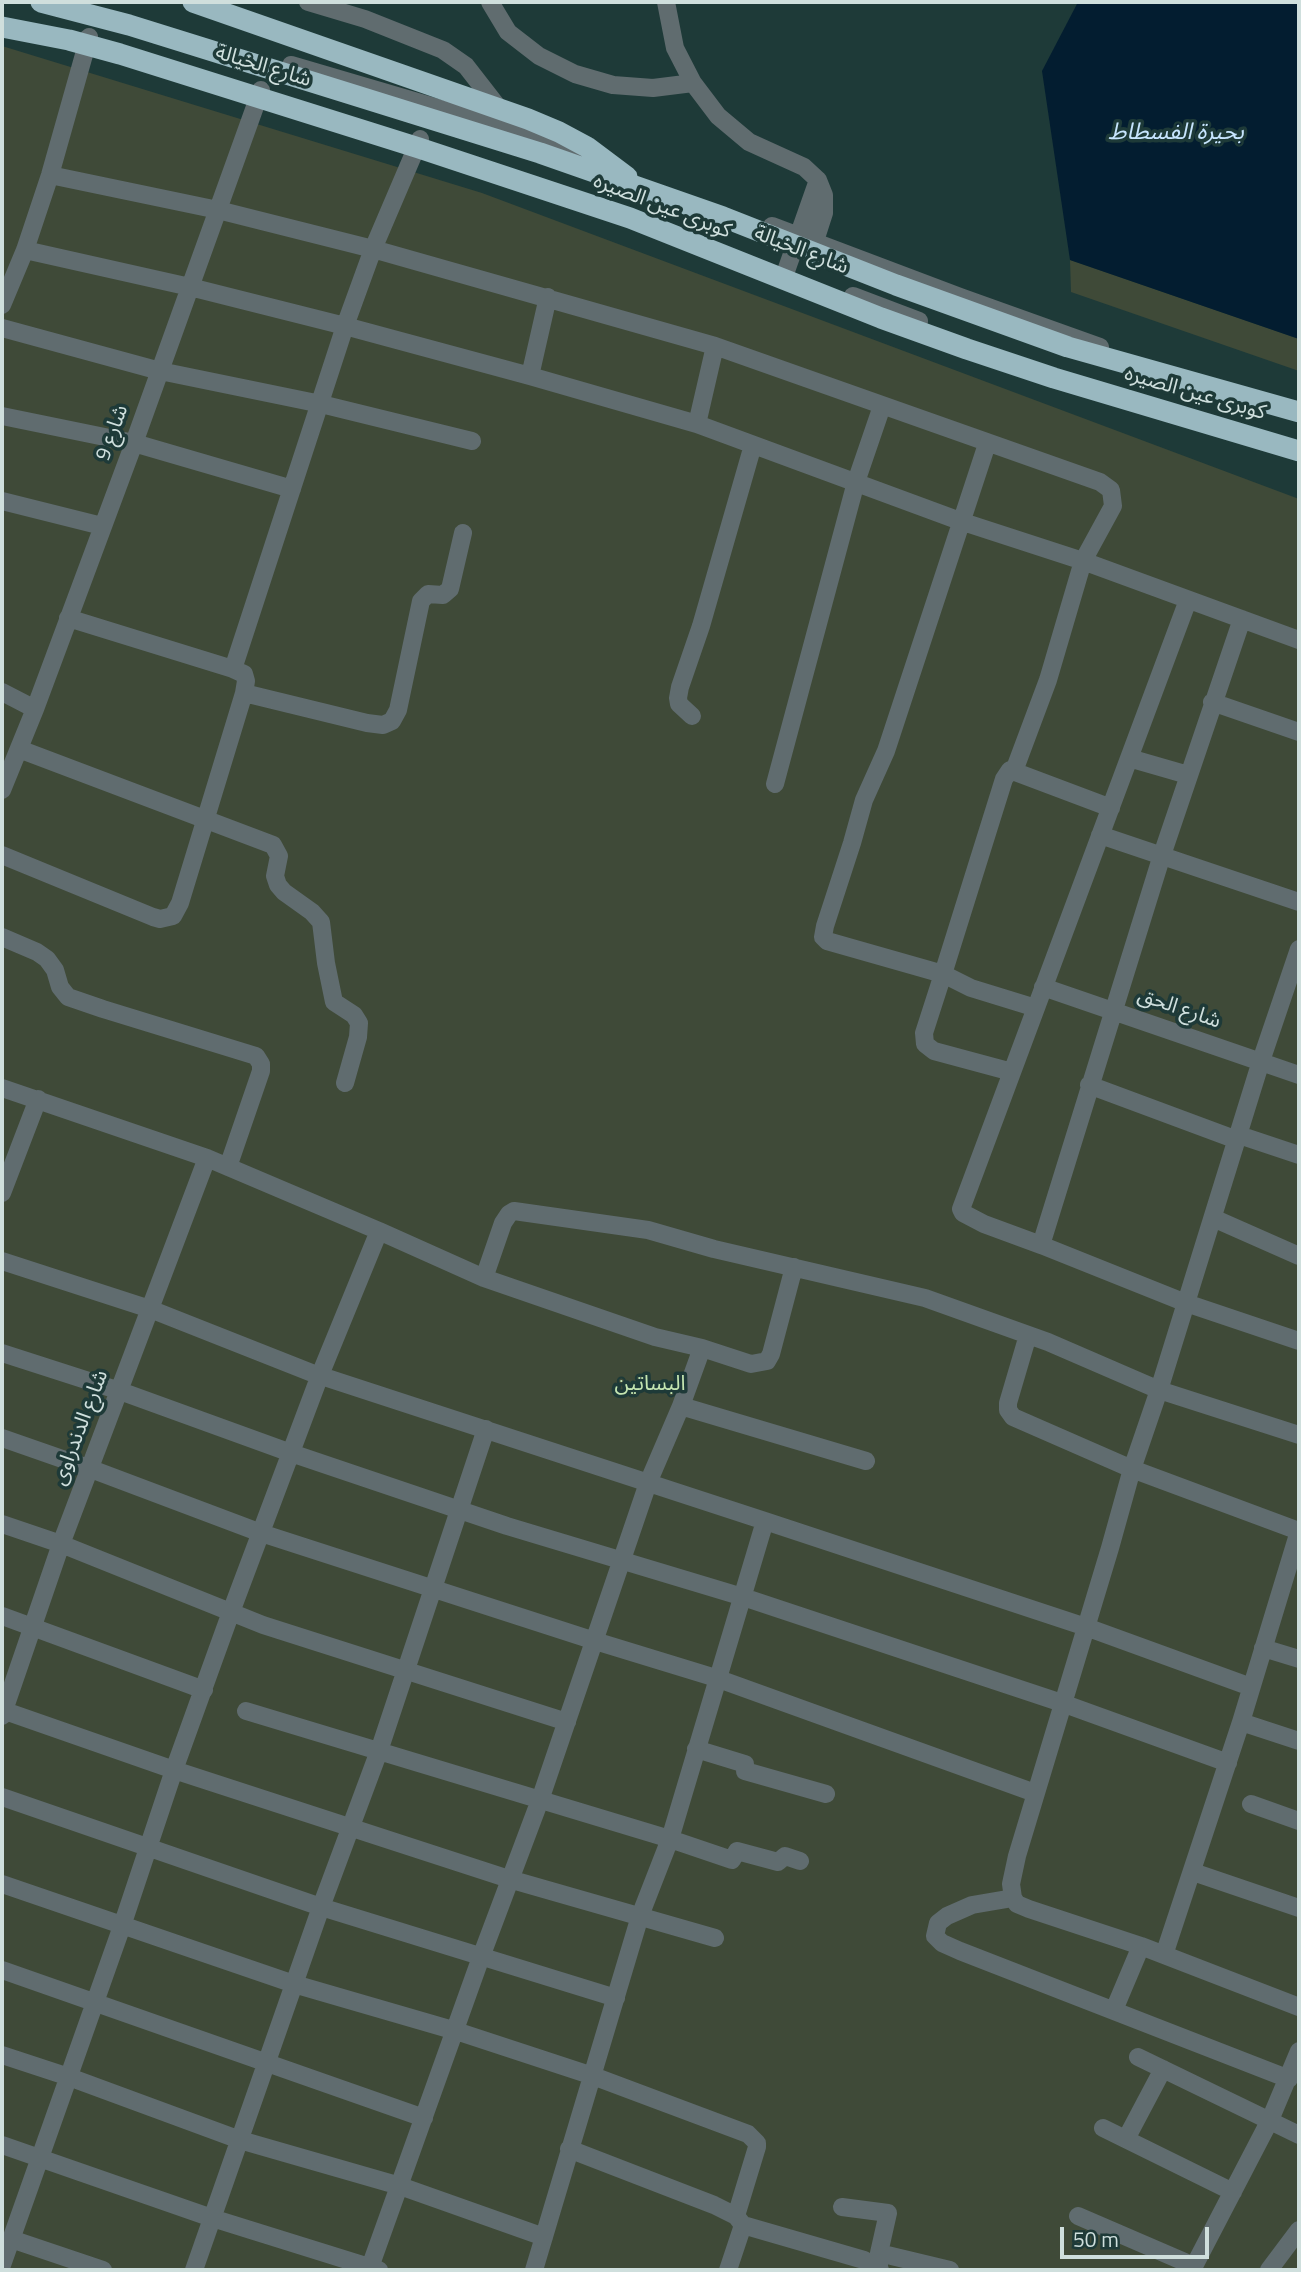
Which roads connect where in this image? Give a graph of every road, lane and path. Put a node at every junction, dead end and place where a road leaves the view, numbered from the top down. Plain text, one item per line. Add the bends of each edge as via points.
1 (41, 2) edge
2 (74, 2) edge
3 (193, 2) edge
4 (308, 2) edge
5 (490, 2) edge
6 (666, 2) edge
7 (2, 19) edge
8 (2, 27) edge
9 (89, 37) junction
10 (693, 83) junction
11 (261, 90) junction
12 (516, 131) junction
13 (420, 138) junction
14 (50, 174) junction
15 (639, 187) junction
16 (218, 210) junction
17 (807, 238) junction
18 (373, 249) junction
19 (25, 250) junction
20 (786, 271) junction
21 (190, 287) junction
22 (548, 297) junction
23 (2, 305) edge
24 (345, 326) junction
25 (2, 328) edge
26 (715, 346) junction
27 (160, 371) junction
28 (530, 376) junction
29 (321, 404) junction
30 (882, 407) junction
31 (1299, 413) edge
32 (2, 416) edge
33 (697, 424) junction
34 (472, 441) dead end
35 (134, 443) junction
36 (986, 444) junction
37 (753, 445) junction
38 (1299, 452) edge
39 (856, 482) junction
40 (292, 489) junction
41 (2, 501) edge
42 (960, 521) junction
43 (102, 526) junction
44 (463, 533) dead end
45 (1083, 561) junction
46 (1188, 600) junction
47 (68, 618) junction
48 (1242, 619) junction
49 (1299, 640) edge
50 (233, 669) junction
51 (2, 692) edge
52 (244, 693) junction
53 (1212, 702) junction
54 (35, 709) junction
55 (692, 716) dead end
56 (1299, 732) edge
57 (19, 749) junction
58 (1129, 758) junction
59 (1014, 771) junction
60 (1188, 775) junction
61 (775, 784) dead end
62 (2, 790) edge
63 (1111, 808) junction
64 (207, 818) junction
65 (1100, 835) junction
66 (2, 855) edge
67 (1162, 855) junction
68 (1299, 902) edge
69 (2, 937) edge
70 (1299, 949) edge
71 (943, 974) junction
72 (1043, 987) junction
73 (1036, 1008) junction
74 (1113, 1011) junction
75 (1261, 1061) junction
76 (1012, 1072) junction
77 (1299, 1075) edge
78 (345, 1083) dead end
79 (1089, 1085) junction
80 (2, 1088) edge
81 (38, 1099) junction
82 (1238, 1138) junction
83 (1299, 1155) edge
84 (207, 1158) junction
85 (228, 1167) junction
86 (2, 1193) edge
87 (1213, 1218) junction
88 (379, 1231) junction
89 (1041, 1245) junction
90 (1299, 1256) edge
91 (2, 1261) edge
92 (794, 1267) junction
93 (484, 1278) junction
94 (1186, 1303) junction
95 (150, 1309) junction
96 (1028, 1335) junction
97 (1299, 1341) edge
98 (702, 1348) junction
99 (2, 1353) edge
100 (320, 1375) junction
101 (1159, 1390) junction
102 (120, 1391) junction
103 (681, 1406) junction
104 (486, 1429) junction
105 (1299, 1435) edge
106 (2, 1438) edge
107 (291, 1453) junction
108 (866, 1461) dead end
109 (91, 1469) junction
110 (1132, 1469) junction
111 (648, 1483) junction
112 (459, 1509) junction
113 (765, 1521) junction
114 (2, 1524) edge
115 (1299, 1531) edge
116 (261, 1533) junction
117 (61, 1544) junction
118 (621, 1561) junction
119 (432, 1588) junction
120 (743, 1597) junction
121 (231, 1612) junction
122 (2, 1616) edge
123 (1086, 1626) junction
124 (32, 1627) junction
125 (595, 1641) junction
126 (1263, 1648) junction
127 (1299, 1659) edge
128 (405, 1670) junction
129 (716, 1678) junction
130 (1251, 1687) junction
131 (204, 1690) junction
132 (1062, 1703) junction
133 (246, 1711) dead end
134 (2, 1712) edge
135 (567, 1722) junction
136 (1241, 1722) junction
137 (1299, 1741) edge
138 (696, 1749) junction
139 (379, 1751) junction
140 (1228, 1763) junction
141 (174, 1770) junction
142 (1035, 1793) junction
143 (826, 1794) dead end
144 (2, 1797) edge
145 (540, 1800) junction
146 (1251, 1804) dead end
147 (1299, 1821) edge
148 (351, 1828) junction
149 (670, 1839) junction
150 (149, 1848) junction
151 (800, 1861) dead end
152 (1193, 1872) junction
153 (509, 1879) junction
154 (2, 1884) edge
155 (1013, 1898) junction
156 (321, 1907) junction
157 (1299, 1908) edge
158 (640, 1916) junction
159 (122, 1926) junction
160 (715, 1938) dead end
161 (1141, 1946) junction
162 (1164, 1955) junction
163 (481, 1957) junction
164 (2, 1970) edge
165 (294, 1984) junction
166 (616, 1998) junction
167 (94, 2002) junction
168 (1299, 2007) edge
169 (1114, 2010) junction
170 (456, 2031) junction
171 (1299, 2051) edge
172 (2, 2055) edge
173 (1138, 2057) dead end
174 (266, 2064) junction
175 (1163, 2069) junction
176 (593, 2076) junction
177 (69, 2077) junction
178 (1289, 2079) junction
179 (424, 2118) junction
180 (1270, 2120) junction
181 (1103, 2128) dead end
182 (1299, 2135) edge
183 (1126, 2139) junction
184 (240, 2140) junction
185 (2, 2145) edge
186 (569, 2149) junction
187 (38, 2157) junction
188 (400, 2186) junction
189 (1233, 2192) junction
190 (842, 2207) dead end
191 (1078, 2216) dead end
192 (212, 2218) junction
193 (739, 2220) junction
194 (1299, 2230) edge
195 (544, 2237) junction
196 (11, 2239) junction
197 (879, 2264) edge
198 (2, 2265) edge
199 (1193, 2268) edge
200 (373, 2269) edge
201 (103, 2270) edge
202 (194, 2270) edge
203 (534, 2270) edge
204 (727, 2270) edge
205 (950, 2270) edge
206 (1269, 2270) edge

1 - 15 highway, كوبرى عين الصيره, bridge via 129,25
2 - 12 street, شارع الخيالة
3 - 15 highway, bridge via 549,128 587,147
4 - 12 street via 365,19 455,57
5 - 10 street via 508,32 539,57 575,74 613,85 653,88
6 - 10 street via 676,48
7 - 9 street, شارع الخيالة
8 - 38 highway, كوبرى عين الصيره, bridge via 120,54 419,148 630,218 881,318 1054,379
9 - 11 street, شارع الخيالة
9 - 14 street
10 - 17 street via 718,116 749,142 804,167 818,180 824,213
11 - 13 street, شارع الخيالة
11 - 16 street, شارع 9
12 - 17 street, شارع الخيالة
13 - 18 street
13 - 20 street, شارع الخيالة
14 - 16 street
14 - 19 street
15 - 31 highway, كوبرى عين الصيره, bridge via 1068,347
16 - 18 street
16 - 21 street, شارع 9
17 - 20 street
17 - 31 street, شارع الخيالة via 973,302
18 - 22 street
18 - 24 street
19 - 21 street
19 - 23 street
20 - 38 street, شارع الخيالة via 948,332
21 - 24 street
21 - 27 street, شارع 9
22 - 26 street
22 - 28 street
24 - 28 street
24 - 29 street
25 - 27 street
26 - 30 street
26 - 33 street
27 - 29 street
27 - 35 street, شارع 9
28 - 33 street
29 - 34 street
29 - 40 street
30 - 36 street
30 - 39 street
32 - 35 street
33 - 37 street
35 - 40 street
35 - 43 street, شارع 9
36 - 42 street
36 - 45 street via 1100,482 1111,490 1113,506
37 - 39 street
37 - 55 street via 680,687 679,704
39 - 42 street
39 - 61 street
40 - 50 street
41 - 43 street
42 - 45 street
42 - 71 street via 886,751 864,800 823,937
43 - 47 street, شارع 9
44 - 52 street via 450,589 443,595 428,594 421,601 392,721 367,723
45 - 46 street
45 - 59 street via 1048,680
46 - 48 street
46 - 58 street
47 - 50 street
47 - 54 street, شارع 9
48 - 49 street
48 - 53 street
50 - 52 street via 244,674
51 - 54 street
52 - 64 street
53 - 56 street
53 - 60 street
54 - 57 street, شارع 9
57 - 62 street, شارع 9
57 - 64 street
58 - 60 street
58 - 63 street
59 - 63 street
59 - 71 street via 1008,771 1004,779
60 - 67 street
63 - 65 street
64 - 66 street via 180,903 168,919 153,917
64 - 78 street via 273,845 279,856 278,885 321,922 334,1002 359,1023
65 - 67 street
65 - 72 street
67 - 68 street
67 - 74 street
69 - 85 street via 47,958 68,997 256,1056 261,1071
70 - 75 street
71 - 73 street via 971,988
71 - 76 street via 924,1033 925,1044 934,1051
72 - 73 street
72 - 74 street, شارع الحق
73 - 76 street
74 - 75 street, شارع الحق
74 - 79 street
75 - 77 street, شارع الحق
75 - 82 street
76 - 89 street via 961,1209 984,1224
79 - 82 street
79 - 89 street
80 - 81 street
81 - 84 street
81 - 86 street
82 - 83 street
82 - 87 street
84 - 85 street
84 - 95 street, شارع الدندراوى
85 - 88 street
87 - 90 street
87 - 94 street
88 - 93 street
88 - 100 street
89 - 94 street
91 - 95 street
92 - 93 street via 648,1230 514,1211 503,1223
92 - 96 street via 925,1298
92 - 98 street via 767,1361 751,1364
93 - 98 street via 655,1337
94 - 97 street
94 - 101 street
95 - 100 street
95 - 102 street, شارع الدندراوى
96 - 101 street
96 - 110 street via 1010,1393 1010,1414
98 - 103 street
99 - 102 street
100 - 104 street
100 - 107 street
101 - 105 street
101 - 110 street
102 - 107 street
102 - 109 street, شارع الدندراوى
103 - 108 street
103 - 111 street
104 - 111 street
104 - 112 street
106 - 109 street
107 - 112 street
107 - 116 street
109 - 116 street
109 - 117 street, شارع الدندراوى
110 - 115 street
110 - 123 street
111 - 113 street
111 - 118 street
112 - 118 street
112 - 119 street
113 - 120 street
113 - 123 street
114 - 117 street
115 - 126 street
116 - 119 street
116 - 121 street
117 - 121 street
117 - 124 street, شارع الدندراوى
118 - 120 street
118 - 125 street
119 - 125 street
119 - 128 street
120 - 129 street
120 - 132 street
121 - 128 street
121 - 131 street
122 - 124 street
123 - 130 street
123 - 132 street
124 - 131 street
124 - 134 street, شارع الدندراوى
125 - 129 street
125 - 135 street
126 - 127 street
126 - 130 street
128 - 135 street
128 - 139 street
129 - 138 street
129 - 142 street
130 - 136 street
131 - 141 street
132 - 140 street
132 - 142 street
133 - 139 street
134 - 141 street
135 - 145 street
136 - 137 street
136 - 140 street
138 - 143 street via 745,1764 745,1771
138 - 149 street
139 - 145 street
139 - 148 street
140 - 152 street
141 - 148 street
141 - 150 street
142 - 155 street via 1011,1884
144 - 150 street
145 - 149 street
145 - 153 street
146 - 147 street
148 - 153 street
148 - 156 street
149 - 151 street via 732,1860 737,1851 778,1862 785,1856
149 - 158 street
150 - 156 street
150 - 159 street
152 - 157 street
152 - 162 street
153 - 158 street
153 - 163 street
154 - 159 street
155 - 161 street via 1029,1909
155 - 169 street via 972,1905 947,1916 938,1923 935,1936 960,1951
156 - 163 street
156 - 165 street
158 - 160 street
158 - 166 street
159 - 165 street
159 - 167 street
161 - 162 street
161 - 169 street
162 - 168 street
163 - 166 street
163 - 170 street
164 - 167 street
165 - 170 street
165 - 174 street
166 - 176 street
167 - 174 street
167 - 177 street
169 - 178 street
170 - 176 street
170 - 179 street
171 - 178 street
172 - 177 street
173 - 175 street
174 - 179 street
174 - 184 street
175 - 180 street
175 - 183 street
176 - 186 street
176 - 193 street via 755,2139 757,2147
177 - 184 street
177 - 187 street
178 - 180 street
179 - 188 street
180 - 182 street
180 - 189 street
181 - 183 street
183 - 189 street
184 - 188 street
184 - 192 street
185 - 187 street
186 - 193 street via 714,2205
186 - 195 street
187 - 192 street
187 - 196 street
188 - 195 street
188 - 200 street
189 - 199 street
190 - 197 street via 888,2213
191 - 199 street
192 - 200 street
192 - 202 street
193 - 197 street
193 - 204 street
194 - 206 street
195 - 203 street
196 - 198 street
196 - 201 street
197 - 205 street

